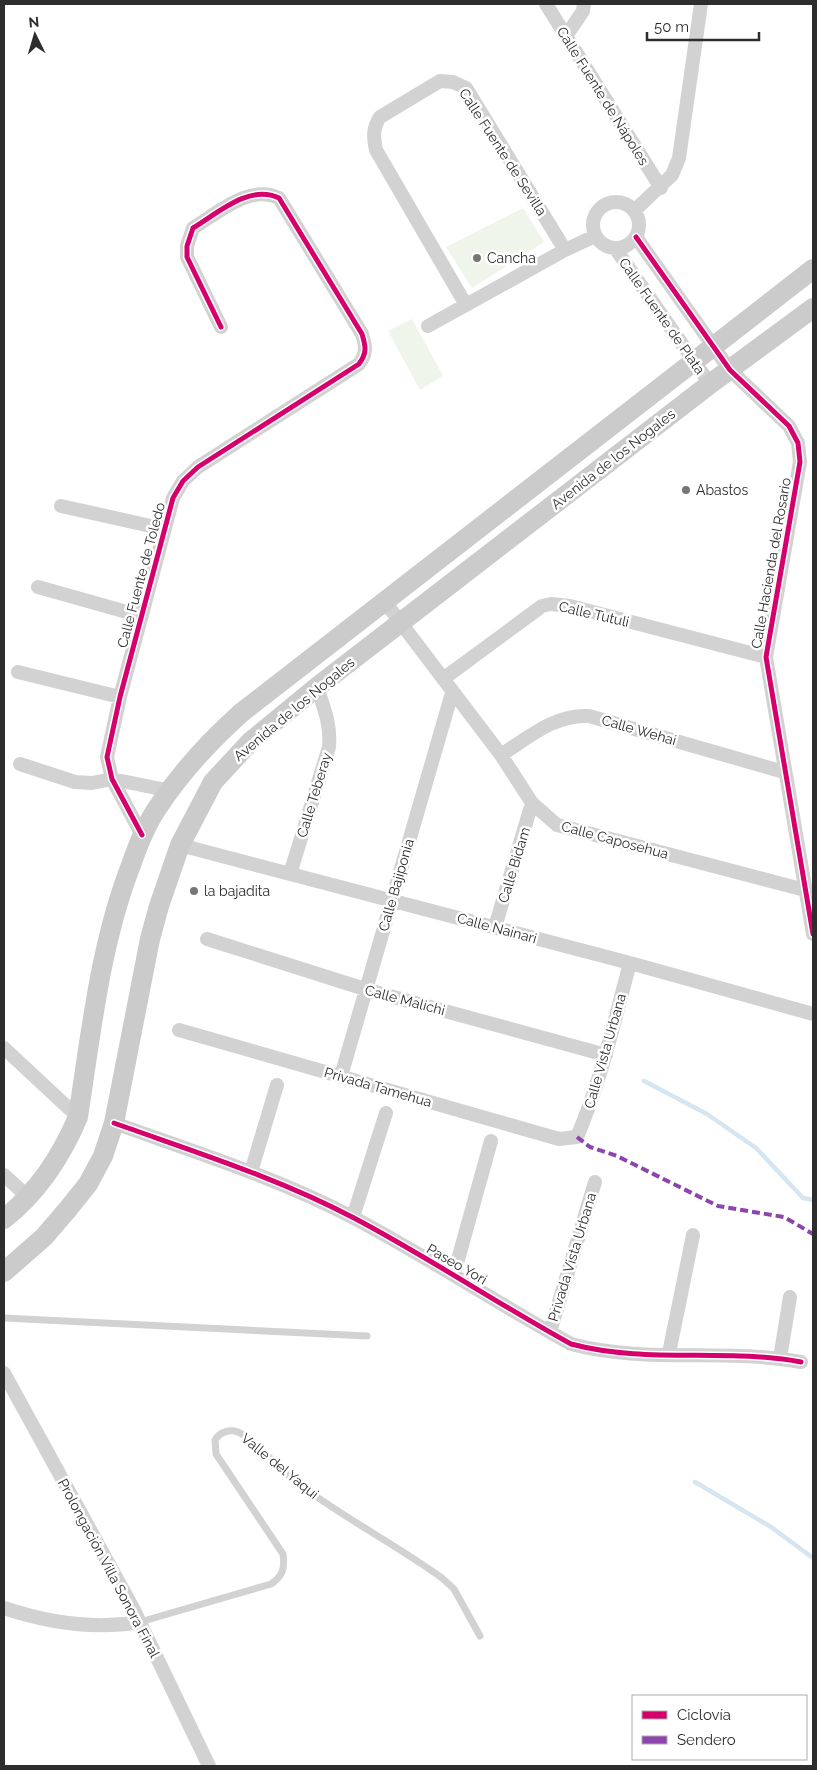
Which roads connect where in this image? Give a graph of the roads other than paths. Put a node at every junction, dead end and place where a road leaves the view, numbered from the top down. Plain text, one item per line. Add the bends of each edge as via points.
1 (546, 4) edge
2 (584, 4) edge
3 (700, 4) edge
4 (566, 36) junction
5 (661, 188) junction
6 (634, 211) junction
7 (595, 236) junction
8 (636, 237) junction
9 (615, 248) junction
10 (565, 250) junction
11 (813, 269) edge
12 (466, 305) junction
13 (813, 308) edge
14 (222, 326) dead end
15 (428, 326) dead end
16 (713, 346) junction
17 (694, 360) junction
18 (730, 370) junction
19 (710, 384) junction
20 (61, 506) dead end
21 (164, 529) junction
22 (38, 587) dead end
23 (385, 602) junction
24 (141, 616) junction
25 (402, 622) junction
26 (766, 657) junction
27 (18, 672) dead end
28 (443, 679) junction
29 (317, 688) junction
30 (452, 693) junction
31 (120, 697) junction
32 (501, 755) junction
33 (20, 764) dead end
34 (784, 772) junction
35 (112, 779) junction
36 (171, 790) junction
37 (532, 803) junction
38 (142, 835) junction
39 (180, 845) junction
40 (290, 874) junction
41 (805, 890) junction
42 (391, 900) junction
43 (495, 927) junction
44 (813, 934) edge
45 (207, 939) dead end
46 (630, 963) junction
47 (368, 990) junction
48 (813, 1014) edge
49 (179, 1030) dead end
50 (4, 1048) edge
51 (606, 1055) junction
52 (342, 1076) junction
53 (277, 1086) dead end
54 (386, 1113) dead end
55 (78, 1117) junction
56 (114, 1123) junction
57 (577, 1137) joint
58 (491, 1141) dead end
59 (251, 1172) junction
60 (4, 1175) edge
61 (595, 1182) dead end
62 (28, 1197) junction
63 (352, 1217) junction
64 (4, 1219) edge
65 (693, 1235) dead end
66 (4, 1270) edge
67 (454, 1274) junction
68 (790, 1297) dead end
69 (4, 1318) edge
70 (550, 1332) junction
71 (367, 1336) dead end
72 (669, 1354) junction
73 (780, 1358) junction
74 (801, 1362) dead end
75 (4, 1373) edge
76 (4, 1608) edge
77 (140, 1622) junction
78 (480, 1636) dead end
79 (209, 1766) edge

1 - 4 street, Calle Fuente de Nápoles
2 - 4 street via 583,11
3 - 5 street via 679,158 672,175
4 - 5 street, Calle Fuente de Nápoles
5 - 6 street
6 - 7 street via 625,204 614,202 603,206 595,214 592,225
6 - 8 street via 639,228
7 - 9 street via 603,245
7 - 10 street
8 - 9 street via 626,246
8 - 16 street, Calle Fuente de Plata
9 - 17 street, Calle Fuente de Plata
10 - 12 street
10 - 12 street, Calle Fuente de Sevilla via 466,88 454,82 440,81 380,117 374,126 373,138 376,150
11 - 16 main road, Avenida de los Nogales
12 - 15 street
13 - 18 main road, Avenida de los Nogales
14 - 21 street, Calle Fuente de Toledo via 187,257 189,235 193,228 250,194 270,194 278,198 362,334 366,348 359,364 198,467 183,481 173,498
16 - 17 main road, Avenida de los Nogales
16 - 18 street, Calle Fuente de Plata
17 - 19 street, Calle Fuente de Plata
17 - 23 main road, Avenida de los Nogales
18 - 19 main road, Avenida de los Nogales
18 - 26 street, Calle Hacienda del Rosario via 790,426 798,443 800,462
19 - 25 main road, Avenida de los Nogales
20 - 21 street
21 - 24 street, Calle Fuente de Toledo
22 - 24 street
23 - 25 street, Calle Caposehua
23 - 36 main road, Avenida de los Nogales via 241,713 214,737
24 - 31 street, Calle Fuente de Toledo
25 - 28 street, Calle Caposehua
25 - 29 main road, Avenida de los Nogales
26 - 28 street, Calle Tutuli via 570,606 551,604 529,614
26 - 34 street, Calle Hacienda del Rosario
27 - 31 street
28 - 30 street, Calle Caposehua
29 - 39 main road, Avenida de los Nogales via 250,742 213,782
29 - 40 street, Calle Teberay via 330,732 329,747
30 - 32 street, Calle Caposehua
30 - 42 street, Calle Bajiponia
31 - 35 street, Calle Fuente de Toledo via 107,757
32 - 34 street, Calle Wehai via 557,720 575,715 589,716
32 - 37 street, Calle Caposehua
33 - 35 street via 75,782
34 - 41 street, Calle Hacienda del Rosario
35 - 36 street
35 - 38 street, Calle Fuente de Toledo
36 - 38 main road, Avenida de los Nogales
37 - 41 street, Calle Caposehua via 557,825
37 - 43 street, Calle Bidam
38 - 55 main road, Avenida de los Nogales via 112,924
39 - 40 street, Calle Nainari
39 - 56 main road, Avenida de los Nogales via 150,939
40 - 42 street, Calle Nainari
41 - 44 street, Calle Hacienda del Rosario
42 - 43 street, Calle Nainari
42 - 47 street, Calle Bajiponia
43 - 46 street, Calle Nainari
45 - 47 street, Calle Malichi
46 - 48 street, Calle Nainari
46 - 51 street, Calle Vista Urbana
47 - 51 street, Calle Malichi
47 - 52 street, Calle Bajiponia
49 - 52 street, Privada Tamehua
50 - 55 street
51 - 57 street, Calle Vista Urbana
52 - 57 street, Privada Tamehua via 559,1139
53 - 59 street
54 - 63 street
55 - 62 main road, Avenida de los Nogales via 54,1163
56 - 59 street, Paseo Yori
56 - 66 main road, Avenida de los Nogales via 103,1156 88,1184 44,1237
58 - 67 street
59 - 63 street, Paseo Yori
60 - 62 street
61 - 70 street, Privada Vista Urbana
62 - 64 main road, Avenida de los Nogales
63 - 67 street, Paseo Yori
65 - 72 street
67 - 70 street, Paseo Yori
68 - 73 street
69 - 71 lane
70 - 72 street, Paseo Yori via 571,1344 593,1350
72 - 73 street, Paseo Yori
73 - 74 street, Paseo Yori
75 - 77 street, Prolongación Villa Sonora Final
76 - 77 street via 67,1624 111,1627
77 - 78 lane, Valle del Yaqui via 279,1579 283,1570 283,1554 216,1454 215,1440 230,1430 246,1437 279,1468 328,1505 442,1578 454,1589
77 - 79 street, Prolongación Villa Sonora Final

